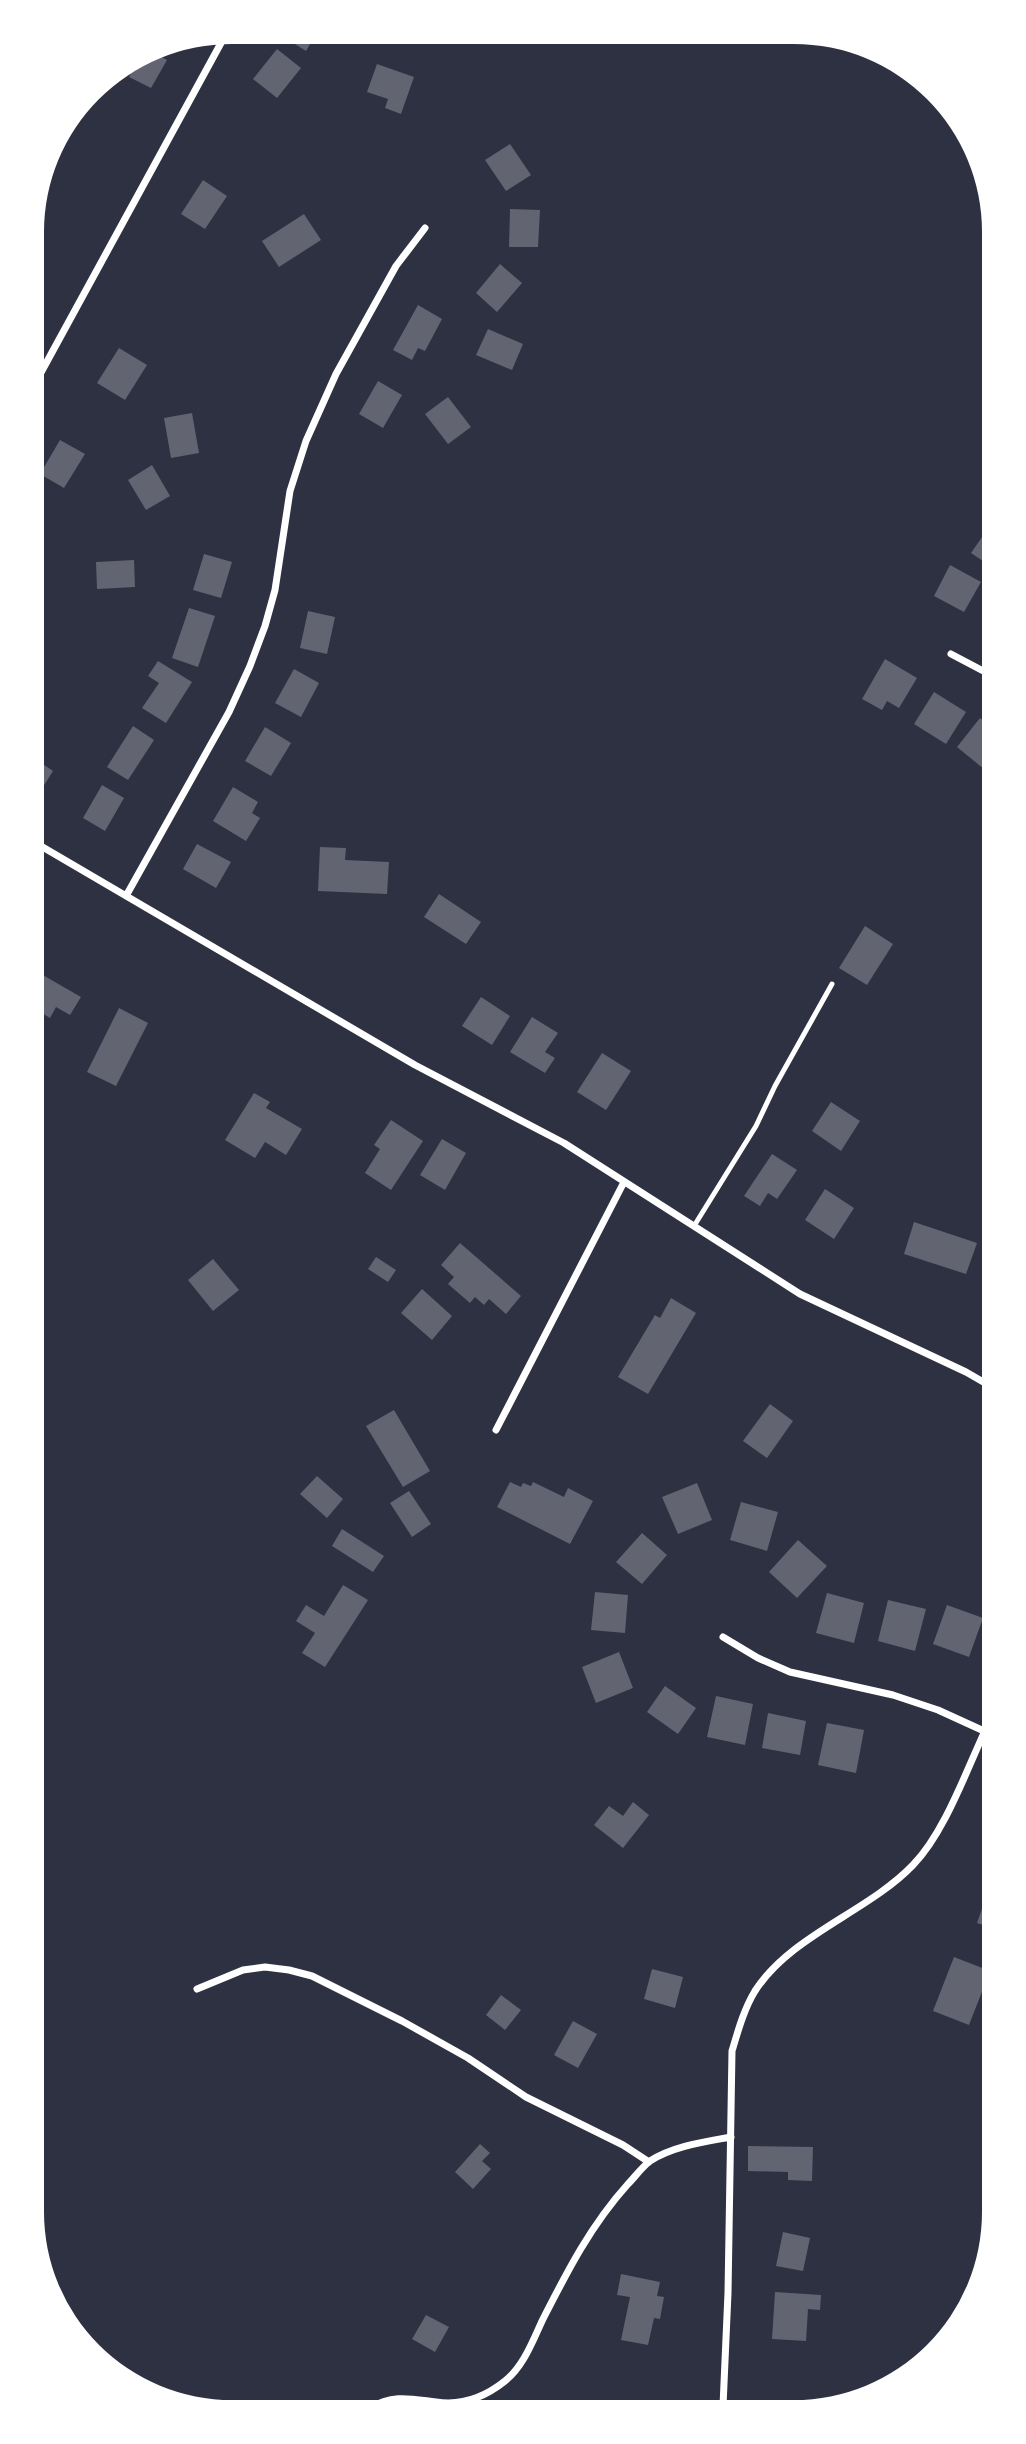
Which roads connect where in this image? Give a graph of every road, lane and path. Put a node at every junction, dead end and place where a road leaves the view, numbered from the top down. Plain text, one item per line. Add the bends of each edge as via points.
1 (220, 44) edge
2 (425, 228) dead end
3 (44, 369) edge
4 (951, 654) dead end
5 (982, 670) edge
6 (44, 848) edge
7 (126, 896) junction
8 (832, 984) dead end
9 (624, 1182) junction
10 (694, 1226) junction
11 (982, 1381) edge
12 (496, 1430) dead end
13 (723, 1637) dead end
14 (982, 1730) edge
15 (982, 1735) edge
16 (197, 1989) dead end
17 (731, 2137) junction
18 (649, 2162) junction
19 (389, 2400) edge
20 (424, 2400) edge
21 (473, 2400) edge
22 (723, 2400) edge

1 - 3 street
2 - 7 street via 396,266 311,429 290,491 275,590 250,666
4 - 5 street
6 - 7 street
7 - 9 street via 415,1065 564,1143
8 - 10 lane via 756,1126
9 - 10 street
9 - 12 street
10 - 11 street via 800,1294
13 - 14 street via 790,1672 893,1695
15 - 17 street via 937,1830 915,1863 883,1893 803,1945 755,1992 732,2051
16 - 18 street via 243,1970 265,1967 312,1976 413,2027 526,2097
17 - 18 street via 696,2143
17 - 22 street
18 - 21 street via 590,2230 519,2367
19 - 20 street

